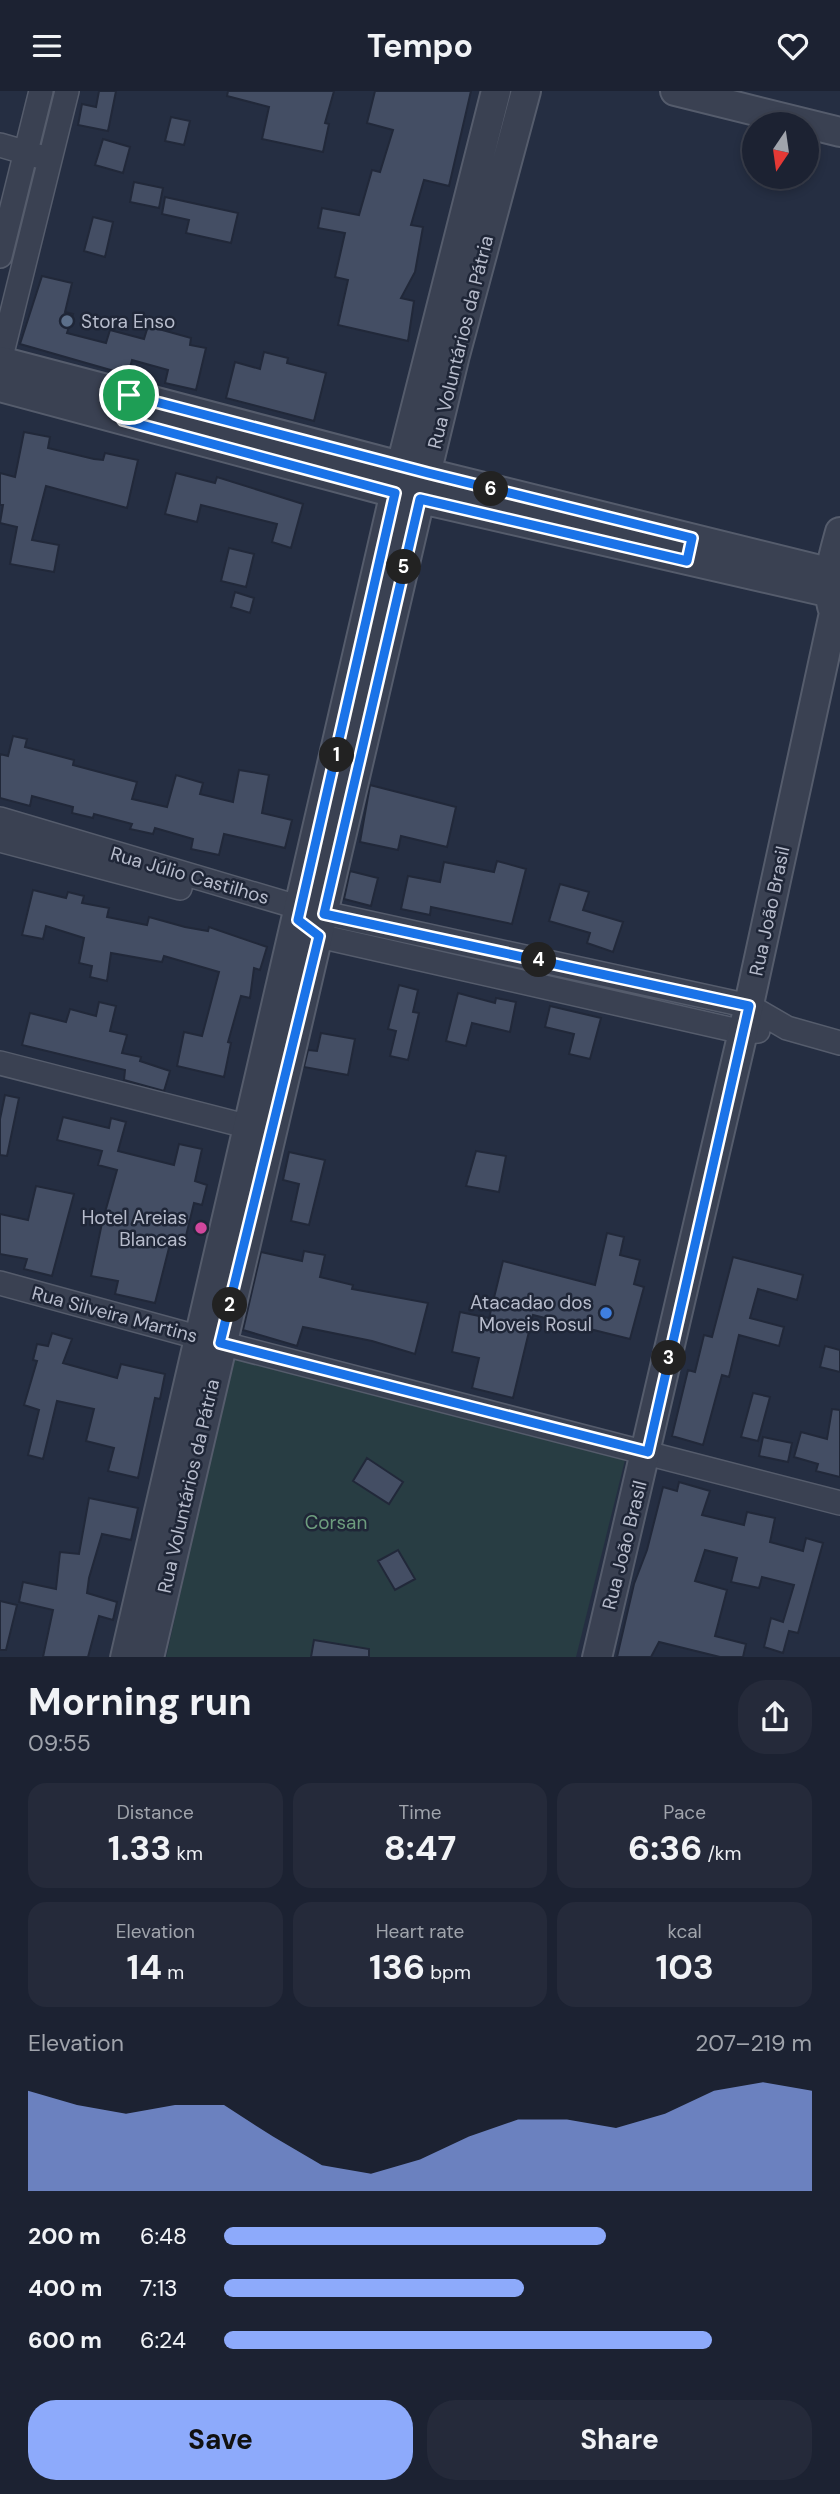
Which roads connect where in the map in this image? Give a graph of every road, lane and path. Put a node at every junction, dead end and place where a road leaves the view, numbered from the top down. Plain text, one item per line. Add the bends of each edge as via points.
1 (41, 91) edge
2 (67, 91) edge
3 (496, 91) edge
4 (526, 91) edge
5 (675, 91) edge
6 (840, 132) edge
7 (0, 145) edge
8 (26, 152) junction
9 (50, 160) junction
10 (481, 210) junction
11 (0, 256) edge
12 (0, 361) edge
13 (0, 387) edge
14 (126, 407) junction
15 (411, 483) junction
16 (840, 532) edge
17 (835, 592) edge
18 (0, 819) edge
19 (0, 841) edge
20 (310, 919) junction
21 (746, 1019) junction
22 (840, 1043) edge
23 (0, 1063) edge
24 (262, 1131) junction
25 (0, 1283) edge
26 (210, 1341) junction
27 (648, 1452) junction
28 (178, 1480) junction
29 (840, 1503) edge
30 (125, 1657) edge
31 (149, 1657) edge
32 (597, 1657) edge

1 - 8 street
2 - 9 street
3 - 10 street, Rua Voluntários da Pátria
4 - 10 street, Rua Voluntários da Pátria
5 - 6 street
7 - 8 street
8 - 9 street
8 - 11 street
9 - 12 street
10 - 15 street, Rua Voluntários da Pátria
12 - 14 street
13 - 14 street
14 - 15 street
15 - 17 street via 690,549
15 - 20 street, Rua Voluntários da Pátria
16 - 17 street, Rua João Brasil
17 - 21 street, Rua João Brasil
18 - 20 street, Rua Júlio Castilhos
19 - 20 street, Rua Júlio Castilhos
20 - 21 street, Rua Júlio Castilhos
20 - 24 street, Rua Voluntários da Pátria
21 - 22 street, Rua Júlio Castilhos
21 - 27 street, Rua João Brasil
23 - 24 street
24 - 26 street, Rua Voluntários da Pátria
25 - 26 street, Rua Silveira Martins
26 - 27 street, Rua Silveira Martins
26 - 28 street, Rua Voluntários da Pátria
27 - 29 street, Rua Silveira Martins
27 - 32 street, Rua João Brasil
28 - 30 street, Rua Voluntários da Pátria
28 - 31 street, Rua Voluntários da Pátria

